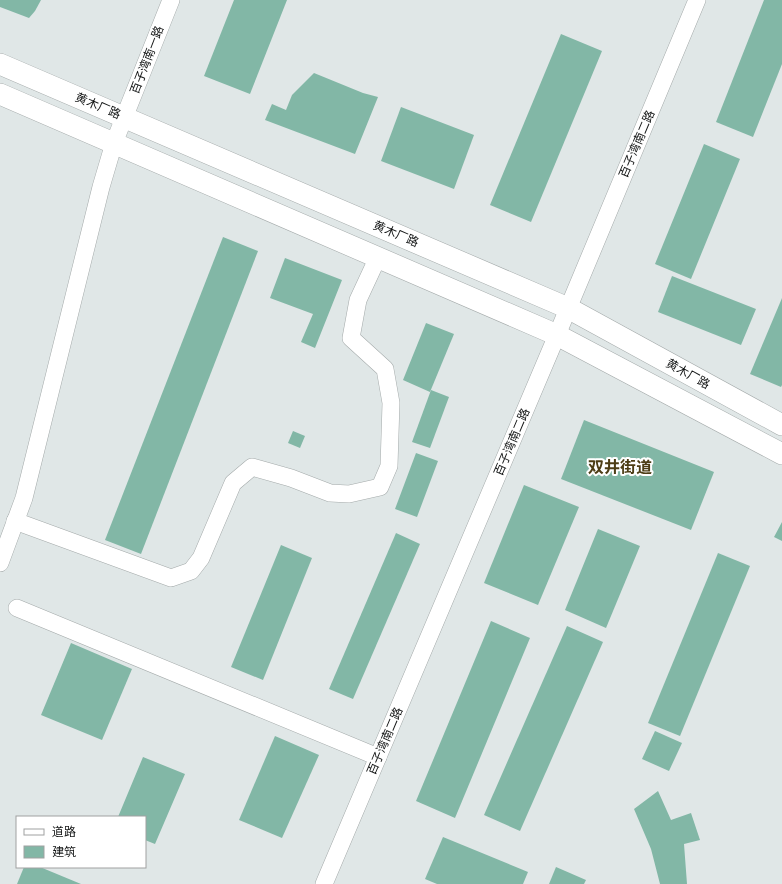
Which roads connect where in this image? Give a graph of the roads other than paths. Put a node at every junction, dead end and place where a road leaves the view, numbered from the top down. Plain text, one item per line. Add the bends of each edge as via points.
1 (171, 0) edge
2 (697, 0) edge
3 (0, 64) edge
4 (0, 94) edge
5 (124, 118) junction
6 (114, 143) junction
7 (378, 257) junction
8 (568, 308) junction
9 (557, 335) junction
10 (782, 425) edge
11 (782, 454) edge
12 (15, 521) junction
13 (0, 563) edge
14 (17, 608) dead end
15 (378, 757) junction
16 (324, 884) edge

1 - 5 street, 百子湾南一路
2 - 8 street, 百子湾南二路
3 - 5 main road, 黄木厂路
4 - 6 main road
5 - 6 street, 百子湾南一路
5 - 8 main road, 黄木厂路
6 - 7 main road
6 - 12 street, 百子湾南一路 via 24,498
7 - 9 main road
7 - 12 street via 358,300 351,338 385,369 391,403 389,466 380,487 349,494 330,494 291,478 252,467 233,483 201,558 191,572 171,578
8 - 9 street, 百子湾南二路
8 - 10 main road, 黄木厂路
9 - 11 main road
9 - 15 street, 百子湾南二路
12 - 13 street, 百子湾南一路
14 - 15 street
15 - 16 street, 百子湾南二路

